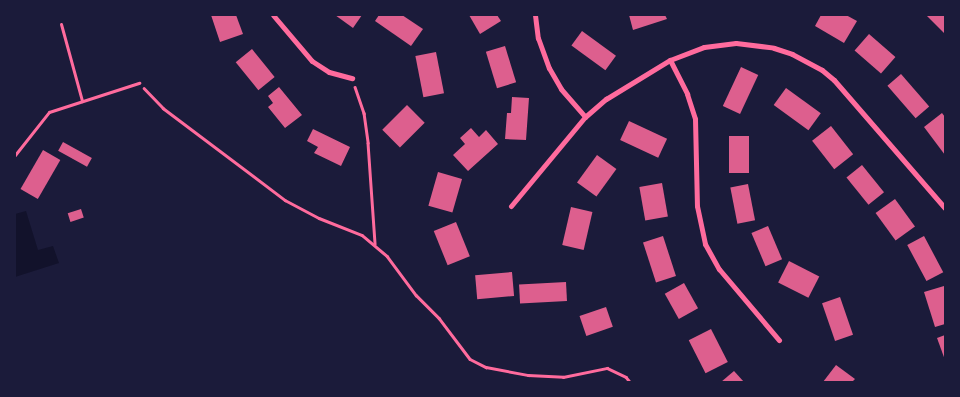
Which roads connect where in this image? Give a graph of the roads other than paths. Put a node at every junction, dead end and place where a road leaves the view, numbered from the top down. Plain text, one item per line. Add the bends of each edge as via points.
1 (273, 15) edge
2 (535, 15) edge
3 (61, 24) dead end
4 (670, 60) junction
5 (352, 78) road end
6 (139, 83) road end
7 (82, 101) junction
8 (585, 117) junction
9 (15, 155) edge
10 (511, 206) dead end
11 (945, 208) edge
12 (779, 340) dead end

1 - 5 street via 312,61 329,72
2 - 8 street via 538,38 549,68 561,90
3 - 7 lane
4 - 8 street
4 - 11 street via 704,47 736,43 774,48 808,62 834,80
4 - 12 street via 695,119 697,206 706,244 719,269
6 - 7 lane
7 - 9 lane via 49,112
8 - 10 street

